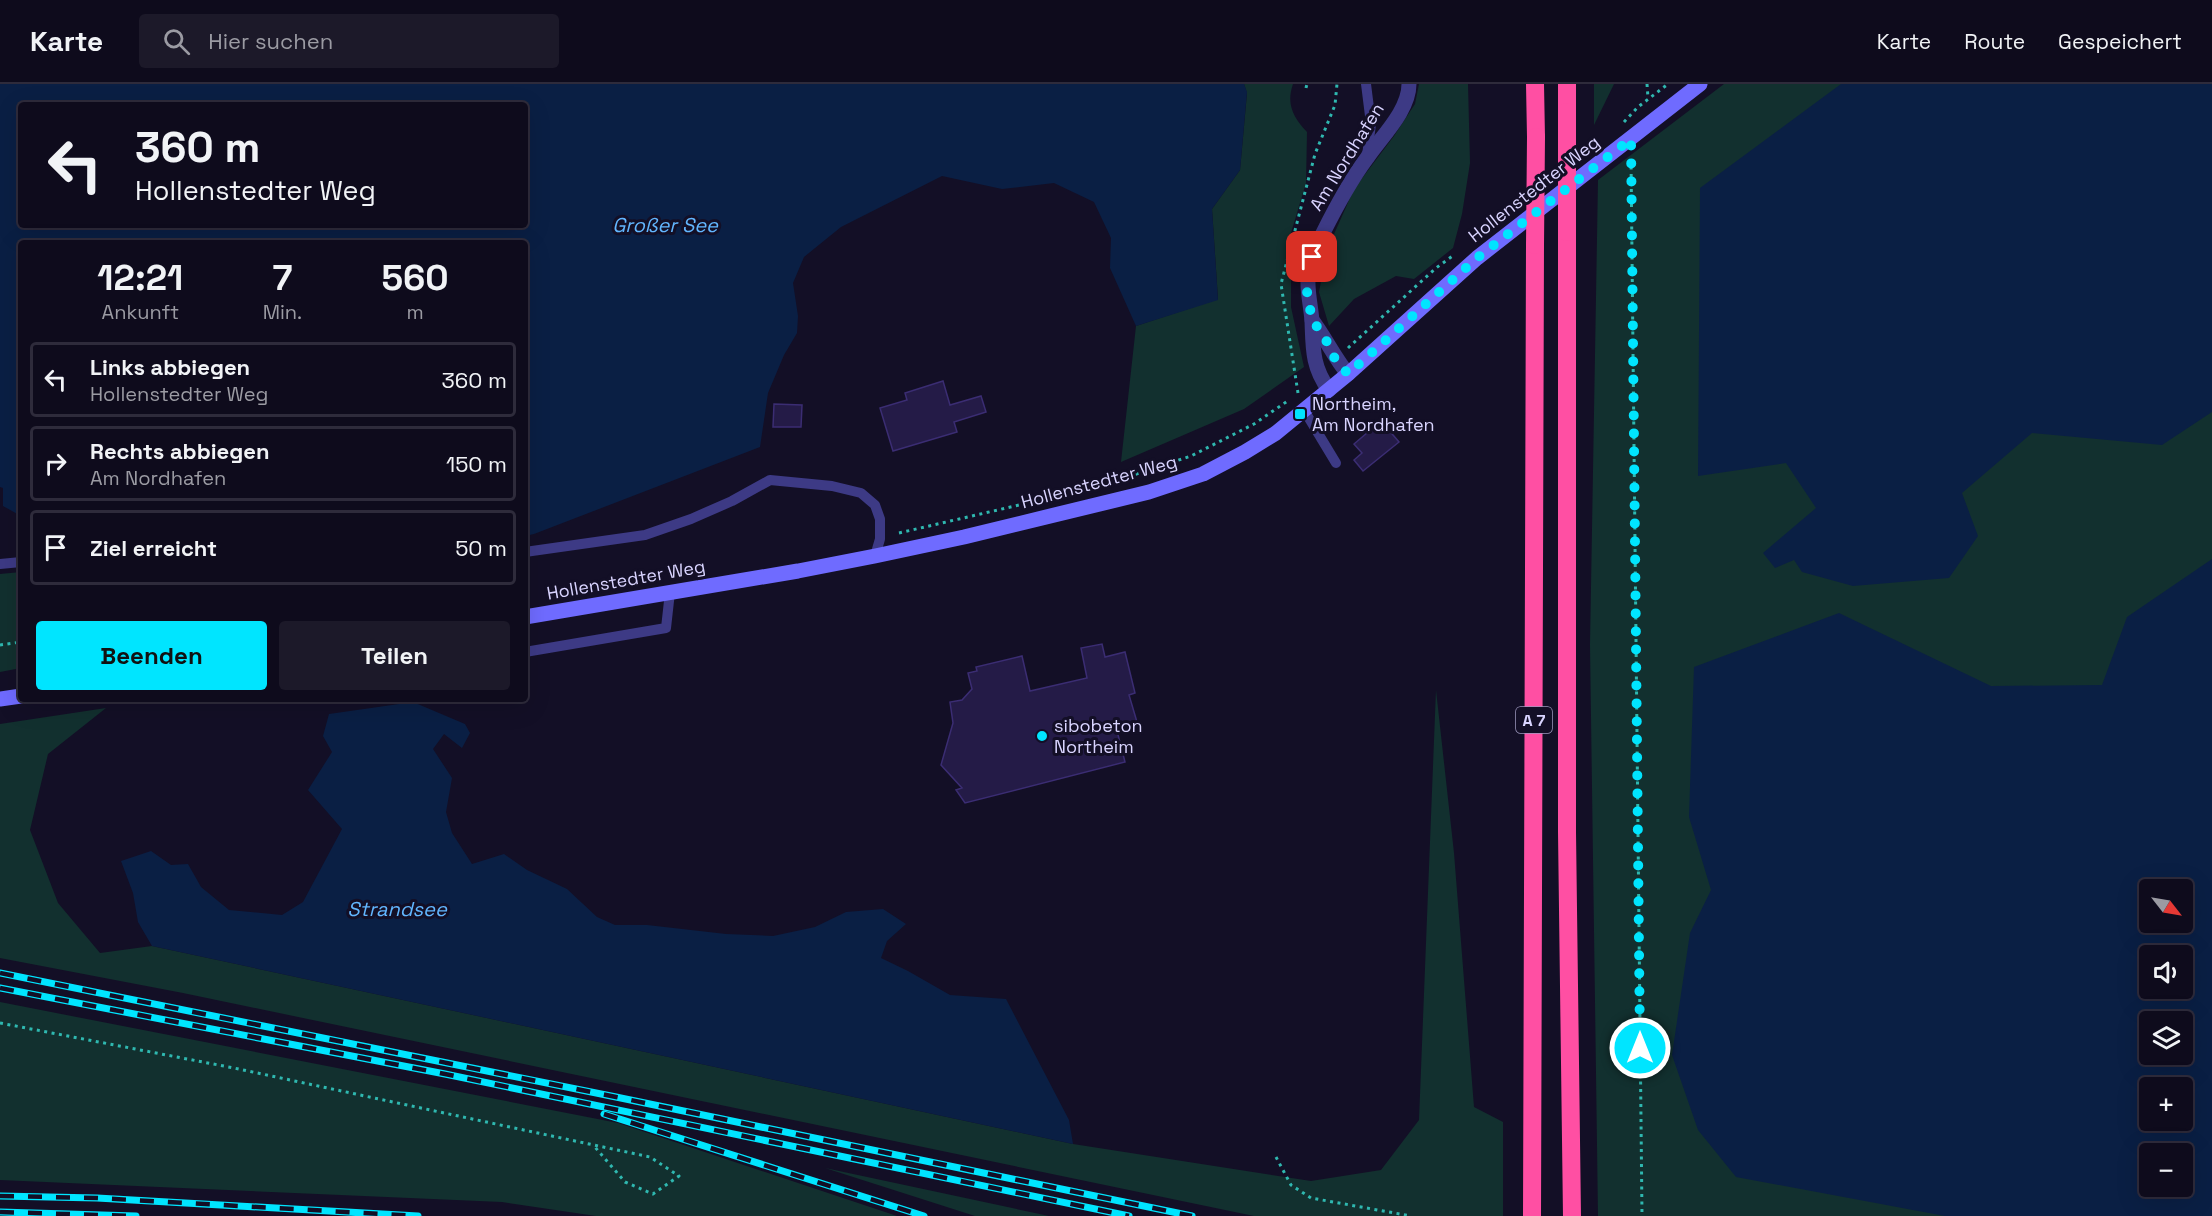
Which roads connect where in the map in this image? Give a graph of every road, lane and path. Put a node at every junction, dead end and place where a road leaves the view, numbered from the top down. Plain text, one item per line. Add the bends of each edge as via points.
1 (1366, 84) edge
2 (1409, 84) edge
3 (1535, 84) edge
4 (1567, 84) edge
5 (1668, 84) edge
6 (1700, 84) edge
7 (1623, 123) dead end
8 (1631, 139) junction
9 (1367, 157) junction
10 (1454, 255) dead end
11 (1312, 320) junction
12 (1335, 359) junction
13 (1348, 374) junction
14 (1319, 376) junction
15 (1329, 390) junction
16 (1304, 410) junction
17 (1336, 463) dead end
18 (1094, 488) dead end
19 (1071, 493) dead end
20 (880, 539) junction
21 (528, 552) edge
22 (875, 556) junction
23 (18, 562) edge
24 (0, 564) edge
25 (670, 592) junction
26 (528, 616) edge
27 (18, 642) edge
28 (0, 645) edge
29 (528, 651) edge
30 (18, 696) edge
31 (0, 699) edge
32 (0, 1023) edge
33 (594, 1146) junction
34 (1276, 1157) dead end
35 (1572, 1208) edge
36 (1411, 1216) edge
37 (1532, 1216) edge
38 (1642, 1216) edge

1 - 9 lane via 1371,124
2 - 9 street, Am Nordhafen via 1393,125
3 - 37 highway, A 7, bridge
4 - 35 highway, A 7, bridge via 1567,831
5 - 7 path
6 - 8 main road, Hollenstedter Weg
8 - 13 main road, Hollenstedter Weg via 1477,258
8 - 38 path
9 - 11 street, Am Nordhafen via 1339,200 1312,257 1306,286
10 - 12 path
11 - 12 street, Am Nordhafen
11 - 14 street, Am Nordhafen via 1311,345
12 - 13 street, Am Nordhafen
13 - 15 main road, Hollenstedter Weg
14 - 15 street, Am Nordhafen
14 - 18 path via 1254,424 1191,456
15 - 16 main road, Hollenstedter Weg
16 - 17 lane
16 - 22 main road, Hollenstedter Weg via 1276,433 1203,474 964,537
19 - 20 path
20 - 21 lane via 875,505 861,493 770,480 732,501 645,535
20 - 22 lane
22 - 25 main road, Hollenstedter Weg
23 - 24 lane
25 - 26 main road, Hollenstedter Weg
25 - 29 lane via 666,628
27 - 28 path
30 - 31 main road
32 - 33 path via 234,1068
33 - 33 path via 650,1157 679,1176 653,1194 625,1182
34 - 36 path via 1290,1185 1311,1198

